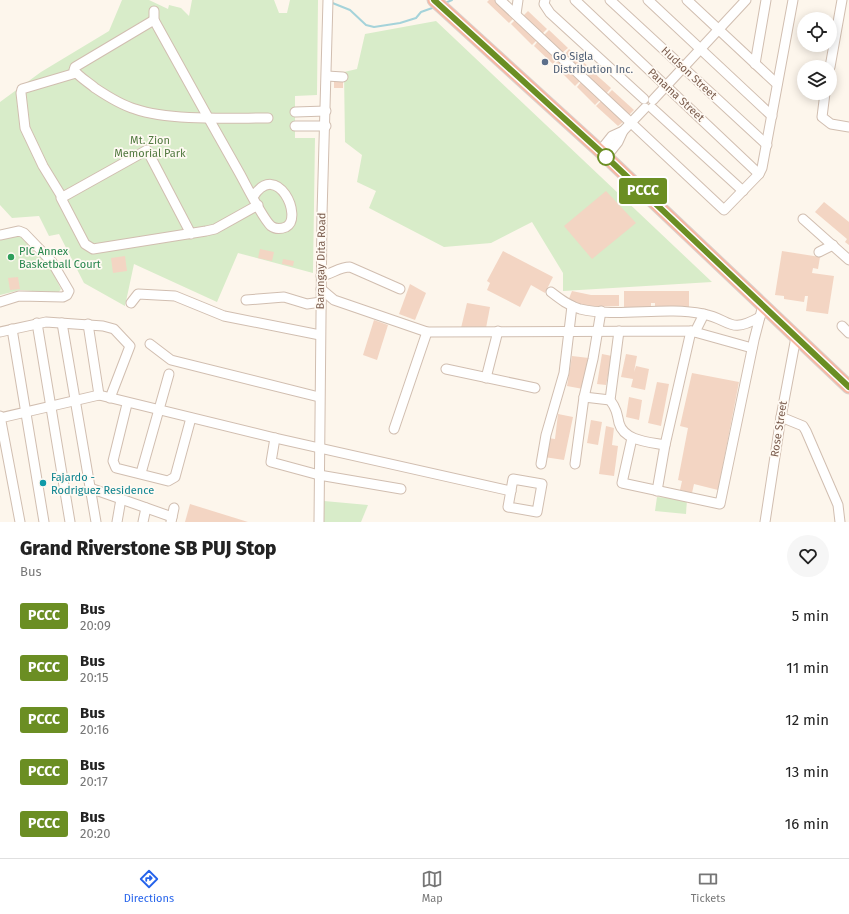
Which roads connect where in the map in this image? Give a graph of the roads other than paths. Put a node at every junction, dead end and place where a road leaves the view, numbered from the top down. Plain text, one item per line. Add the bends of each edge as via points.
1 (434, 0) edge
2 (500, 0) edge
3 (518, 0) edge
4 (545, 0) edge
5 (575, 0) edge
6 (610, 0) edge
7 (648, 0) edge
8 (687, 0) edge
9 (746, 0) edge
10 (766, 0) edge
11 (793, 0) edge
12 (842, 0) edge
13 (328, 1) edge
14 (516, 14) junction
15 (719, 29) junction
16 (700, 49) junction
17 (831, 60) edge
18 (755, 64) junction
19 (683, 67) junction
20 (76, 73) junction
21 (327, 76) junction
22 (343, 77) dead end
23 (777, 84) junction
24 (666, 86) junction
25 (824, 100) edge
26 (648, 104) junction
27 (326, 111) junction
28 (295, 112) dead end
29 (313, 112) junction
30 (772, 116) junction
31 (207, 117) junction
32 (268, 118) dead end
33 (631, 122) junction
34 (295, 126) dead end
35 (313, 126) junction
36 (326, 126) junction
37 (849, 127) edge
38 (767, 145) junction
39 (603, 154) junction
40 (759, 174) junction
41 (743, 191) junction
42 (62, 197) junction
43 (253, 197) junction
44 (258, 205) junction
45 (804, 218) dead end
46 (191, 234) junction
47 (0, 235) edge
48 (833, 245) junction
49 (819, 252) dead end
50 (849, 260) edge
51 (321, 276) junction
52 (321, 289) junction
53 (400, 289) dead end
54 (551, 292) dead end
55 (246, 300) dead end
56 (0, 302) edge
57 (321, 302) junction
58 (131, 303) dead end
59 (763, 305) junction
60 (572, 306) junction
61 (601, 311) junction
62 (704, 314) junction
63 (760, 317) junction
64 (37, 323) junction
65 (62, 323) junction
66 (88, 324) junction
67 (842, 326) dead end
68 (12, 329) junction
69 (569, 331) junction
70 (597, 331) junction
71 (620, 331) junction
72 (0, 332) edge
73 (427, 332) junction
74 (498, 332) junction
75 (693, 332) junction
76 (849, 333) edge
77 (320, 335) junction
78 (796, 337) junction
79 (150, 344) dead end
80 (752, 348) junction
81 (446, 368) dead end
82 (169, 374) dead end
83 (486, 378) junction
84 (849, 387) edge
85 (535, 388) dead end
86 (99, 396) junction
87 (319, 397) junction
88 (584, 397) junction
89 (110, 398) junction
90 (610, 400) junction
91 (75, 401) junction
92 (127, 404) junction
93 (50, 407) junction
94 (159, 410) junction
95 (26, 412) junction
96 (0, 417) edge
97 (781, 417) junction
98 (191, 418) junction
99 (394, 429) dead end
100 (276, 438) junction
101 (632, 438) junction
102 (665, 445) junction
103 (319, 448) junction
104 (541, 464) dead end
105 (575, 464) dead end
106 (141, 473) junction
107 (318, 475) junction
108 (90, 488) junction
109 (401, 489) dead end
110 (511, 491) junction
111 (657, 491) junction
112 (121, 499) junction
113 (146, 508) junction
114 (173, 516) edge
115 (20, 522) edge
116 (44, 522) edge
117 (70, 522) edge
118 (96, 522) edge
119 (117, 522) edge
120 (143, 522) edge
121 (318, 522) edge
122 (765, 522) edge
123 (840, 522) edge

1 - 39 highway
2 - 14 street
3 - 14 street
4 - 26 street via 544,4 550,13
5 - 24 street, Panama Street
6 - 19 street, Hudson Street
7 - 16 street
8 - 15 street
9 - 15 street
10 - 18 street
11 - 23 street
12 - 17 street
13 - 21 street, Barangay Dita Road
14 - 33 street
15 - 16 street
15 - 18 street
16 - 19 street
16 - 30 street
18 - 23 street
19 - 24 street
19 - 38 street, Hudson Street
20 - 31 street via 100,91 135,109 164,115
20 - 31 street via 75,67 154,16
20 - 42 street via 21,91 25,128 43,166
21 - 22 street
21 - 27 street, Barangay Dita Road
23 - 30 street
24 - 26 street
24 - 40 street, Panama Street
25 - 37 street via 822,117 831,124
26 - 33 street
26 - 41 street
27 - 29 street
27 - 36 street, Barangay Dita Road
28 - 29 street
29 - 35 street
30 - 38 street
31 - 32 street
31 - 43 street
33 - 39 street via 618,142
33 - 41 street via 724,210
34 - 35 street
35 - 36 street
36 - 51 street, Barangay Dita Road
38 - 40 street
39 - 59 highway
40 - 41 street
42 - 46 street via 85,244 92,250
42 - 46 street via 147,150
43 - 44 street
43 - 44 street via 265,184 276,185 292,210 292,220 285,228 274,228
44 - 46 street via 216,229
45 - 48 street
47 - 56 street via 12,231 24,233 52,262 69,291 68,295 63,297 19,296
48 - 49 street
48 - 50 street
51 - 52 street, Barangay Dita Road
51 - 53 street via 343,267 350,268
52 - 57 street, Barangay Dita Road
52 - 73 street via 334,300
54 - 60 street
55 - 57 street via 284,297 307,304
57 - 77 street, Barangay Dita Road
58 - 77 street via 138,294 175,296 224,316
59 - 63 street
59 - 78 highway
60 - 61 street
60 - 69 street
61 - 62 street via 684,311
61 - 70 street
62 - 63 street via 731,325 745,326
62 - 75 street
63 - 80 street
64 - 65 street
64 - 68 street
64 - 93 street
65 - 66 street
65 - 91 street
66 - 86 street
66 - 89 street via 114,329 130,346
67 - 76 street
68 - 72 street
68 - 95 street
69 - 70 street
69 - 74 street
69 - 104 street via 564,373 546,435
70 - 71 street
70 - 88 street
71 - 75 street
71 - 90 street
73 - 74 street
73 - 99 street
74 - 83 street
75 - 80 street
75 - 102 street
77 - 87 street, Barangay Dita Road
78 - 84 highway
78 - 97 street, Rose Street
79 - 87 street via 171,360
80 - 111 street via 720,504
81 - 83 street
82 - 94 street
83 - 85 street
86 - 89 street
86 - 91 street
87 - 103 street, Barangay Dita Road
88 - 90 street
88 - 105 street
89 - 92 street
90 - 101 street via 616,408 622,429
91 - 93 street
91 - 108 street
92 - 94 street
92 - 106 street via 113,461 116,468
93 - 95 street
93 - 117 street
94 - 98 street
94 - 106 street
95 - 96 street
95 - 116 street
96 - 115 street
97 - 122 street, Rose Street
97 - 123 street via 803,426 806,431 838,505
98 - 100 street
98 - 106 street via 175,477 168,481
100 - 103 street
100 - 107 street via 271,462
101 - 102 street
101 - 111 street via 622,483
102 - 111 street
103 - 107 street, Barangay Dita Road
103 - 110 street
107 - 109 street
107 - 121 street, Barangay Dita Road
108 - 112 street
108 - 118 street
110 - 110 street via 508,507 537,512 542,484 513,479
112 - 113 street
112 - 119 street
113 - 114 street
113 - 120 street

